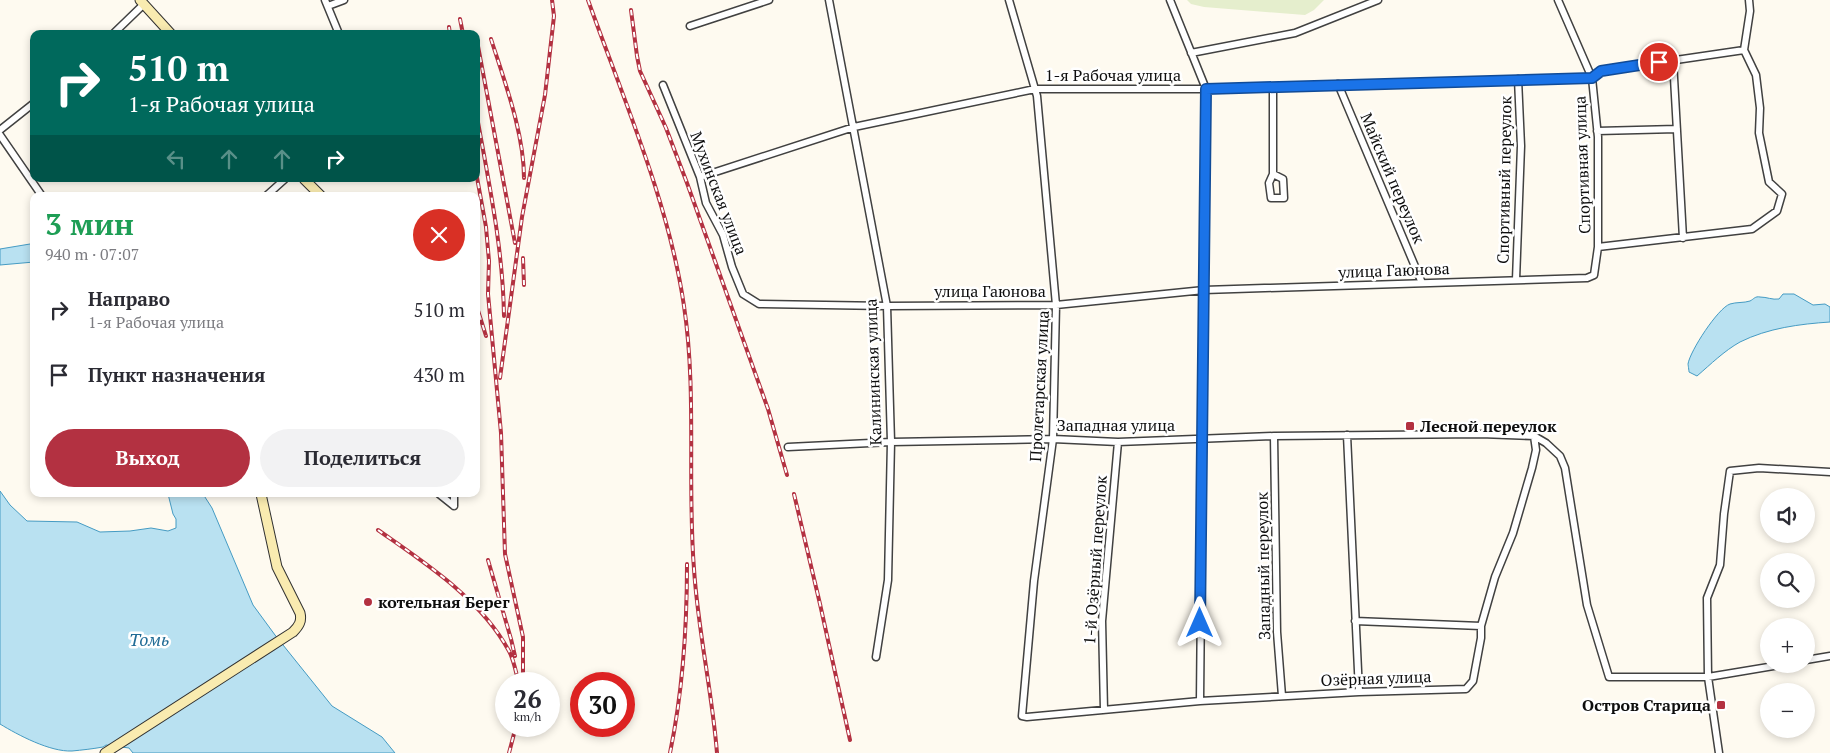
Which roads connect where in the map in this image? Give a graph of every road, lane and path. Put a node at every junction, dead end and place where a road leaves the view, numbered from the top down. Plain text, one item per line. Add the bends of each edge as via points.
1 (344, 0) edge
2 (769, 0) edge
3 (829, 0) edge
4 (1009, 0) edge
5 (1170, 0) edge
6 (1378, 0) edge
7 (1558, 0) edge
8 (1749, 0) edge
9 (144, 1) edge
10 (326, 3) edge
11 (690, 26) dead end
12 (116, 30) edge
13 (168, 30) edge
14 (337, 30) edge
15 (1744, 50) junction
16 (1191, 54) junction
17 (1673, 60) junction
18 (1592, 78) junction
19 (1518, 79) junction
20 (1338, 84) junction
21 (663, 85) dead end
22 (1272, 86) junction
23 (1035, 89) junction
24 (1206, 89) junction
25 (30, 106) edge
26 (854, 127) junction
27 (1677, 129) junction
28 (0, 130) edge
29 (1597, 131) junction
30 (0, 135) edge
31 (1273, 174) dead end
32 (700, 176) junction
33 (30, 179) edge
34 (282, 182) edge
35 (307, 182) edge
36 (270, 192) edge
37 (317, 192) edge
38 (1684, 238) junction
39 (1598, 247) junction
40 (1516, 280) junction
41 (1422, 283) junction
42 (1204, 290) junction
43 (759, 304) joint
44 (1056, 305) junction
45 (887, 306) junction
46 (1347, 434) junction
47 (1274, 436) junction
48 (1534, 436) junction
49 (1201, 438) junction
50 (1053, 439) junction
51 (891, 442) junction
52 (1118, 442) junction
53 (788, 446) dead end
54 (1830, 472) edge
55 (262, 497) edge
56 (443, 497) edge
57 (454, 497) edge
58 (1355, 621) junction
59 (1481, 626) junction
60 (876, 656) dead end
61 (1830, 656) edge
62 (1815, 658) edge
63 (1760, 668) edge
64 (1708, 677) junction
65 (1359, 692) junction
66 (1282, 696) junction
67 (1200, 701) junction
68 (1104, 710) junction
69 (1022, 716) joint
70 (105, 753) edge
71 (1719, 753) edge

1 - 10 street
2 - 11 street
3 - 26 street, Калининская улица
4 - 23 street, Пролетарская улица
5 - 16 street
6 - 16 street via 1295,33
7 - 18 street, Спортивная улица
8 - 15 street
9 - 12 street
9 - 13 main road
10 - 14 street
15 - 17 street, 1-я Рабочая улица
15 - 38 street via 1756,75 1760,133 1769,182 1782,194 1777,211 1752,229
16 - 24 street
17 - 18 street, 1-я Рабочая улица via 1601,71
17 - 27 street
18 - 19 street, 1-я Рабочая улица
18 - 29 street, Спортивная улица
19 - 20 street, 1-я Рабочая улица
19 - 40 street, Спортивный переулок via 1521,146
20 - 22 street, 1-я Рабочая улица
20 - 41 street, Майский переулок
21 - 32 street, Мухинская улица
22 - 24 street, 1-я Рабочая улица
22 - 31 street
23 - 24 street, 1-я Рабочая улица
23 - 26 street, 1-я Рабочая улица
23 - 44 street, Пролетарская улица
24 - 42 street
25 - 28 street
26 - 32 street, 1-я Рабочая улица
26 - 45 street, Калининская улица
27 - 29 street
27 - 38 street
29 - 39 street, Спортивная улица
30 - 33 street
32 - 43 street, Мухинская улица via 706,203 723,235 743,294
34 - 36 street
35 - 37 main road
38 - 39 street
39 - 40 street, улица Гаюнова via 1594,275 1587,278
40 - 41 street, улица Гаюнова
41 - 42 street, улица Гаюнова
42 - 44 street, улица Гаюнова
42 - 49 street
43 - 45 street, улица Гаюнова
44 - 45 street, улица Гаюнова
44 - 50 street, Пролетарская улица
45 - 51 street, Калининская улица
46 - 47 street, Западная улица
46 - 48 street, Западная улица
46 - 58 street
47 - 49 street, Западная улица
47 - 66 street, Западный переулок via 1277,632
48 - 59 street, Озёрная улица via 1536,450 1528,486
48 - 64 street via 1560,456 1566,468 1587,605 1610,677
49 - 52 street, Западная улица
49 - 67 street
50 - 51 street, Западная улица
50 - 52 street, Западная улица
50 - 69 street, Пролетарская улица via 1034,581
51 - 53 street, Западная улица
51 - 60 street, Калининская улица via 888,580
52 - 68 street, 1-й Озёрный переулок via 1102,621
54 - 64 street via 1760,468 1730,471 1720,565 1707,598
55 - 70 main road via 277,567 300,613 298,626
56 - 57 street via 454,506
58 - 59 street
58 - 65 street
59 - 65 street, Озёрная улица via 1473,682 1466,689
61 - 62 street
63 - 64 street
64 - 71 street
65 - 66 street, Озёрная улица
66 - 67 street, Озёрная улица
67 - 68 street, Озёрная улица
68 - 69 street, Озёрная улица

